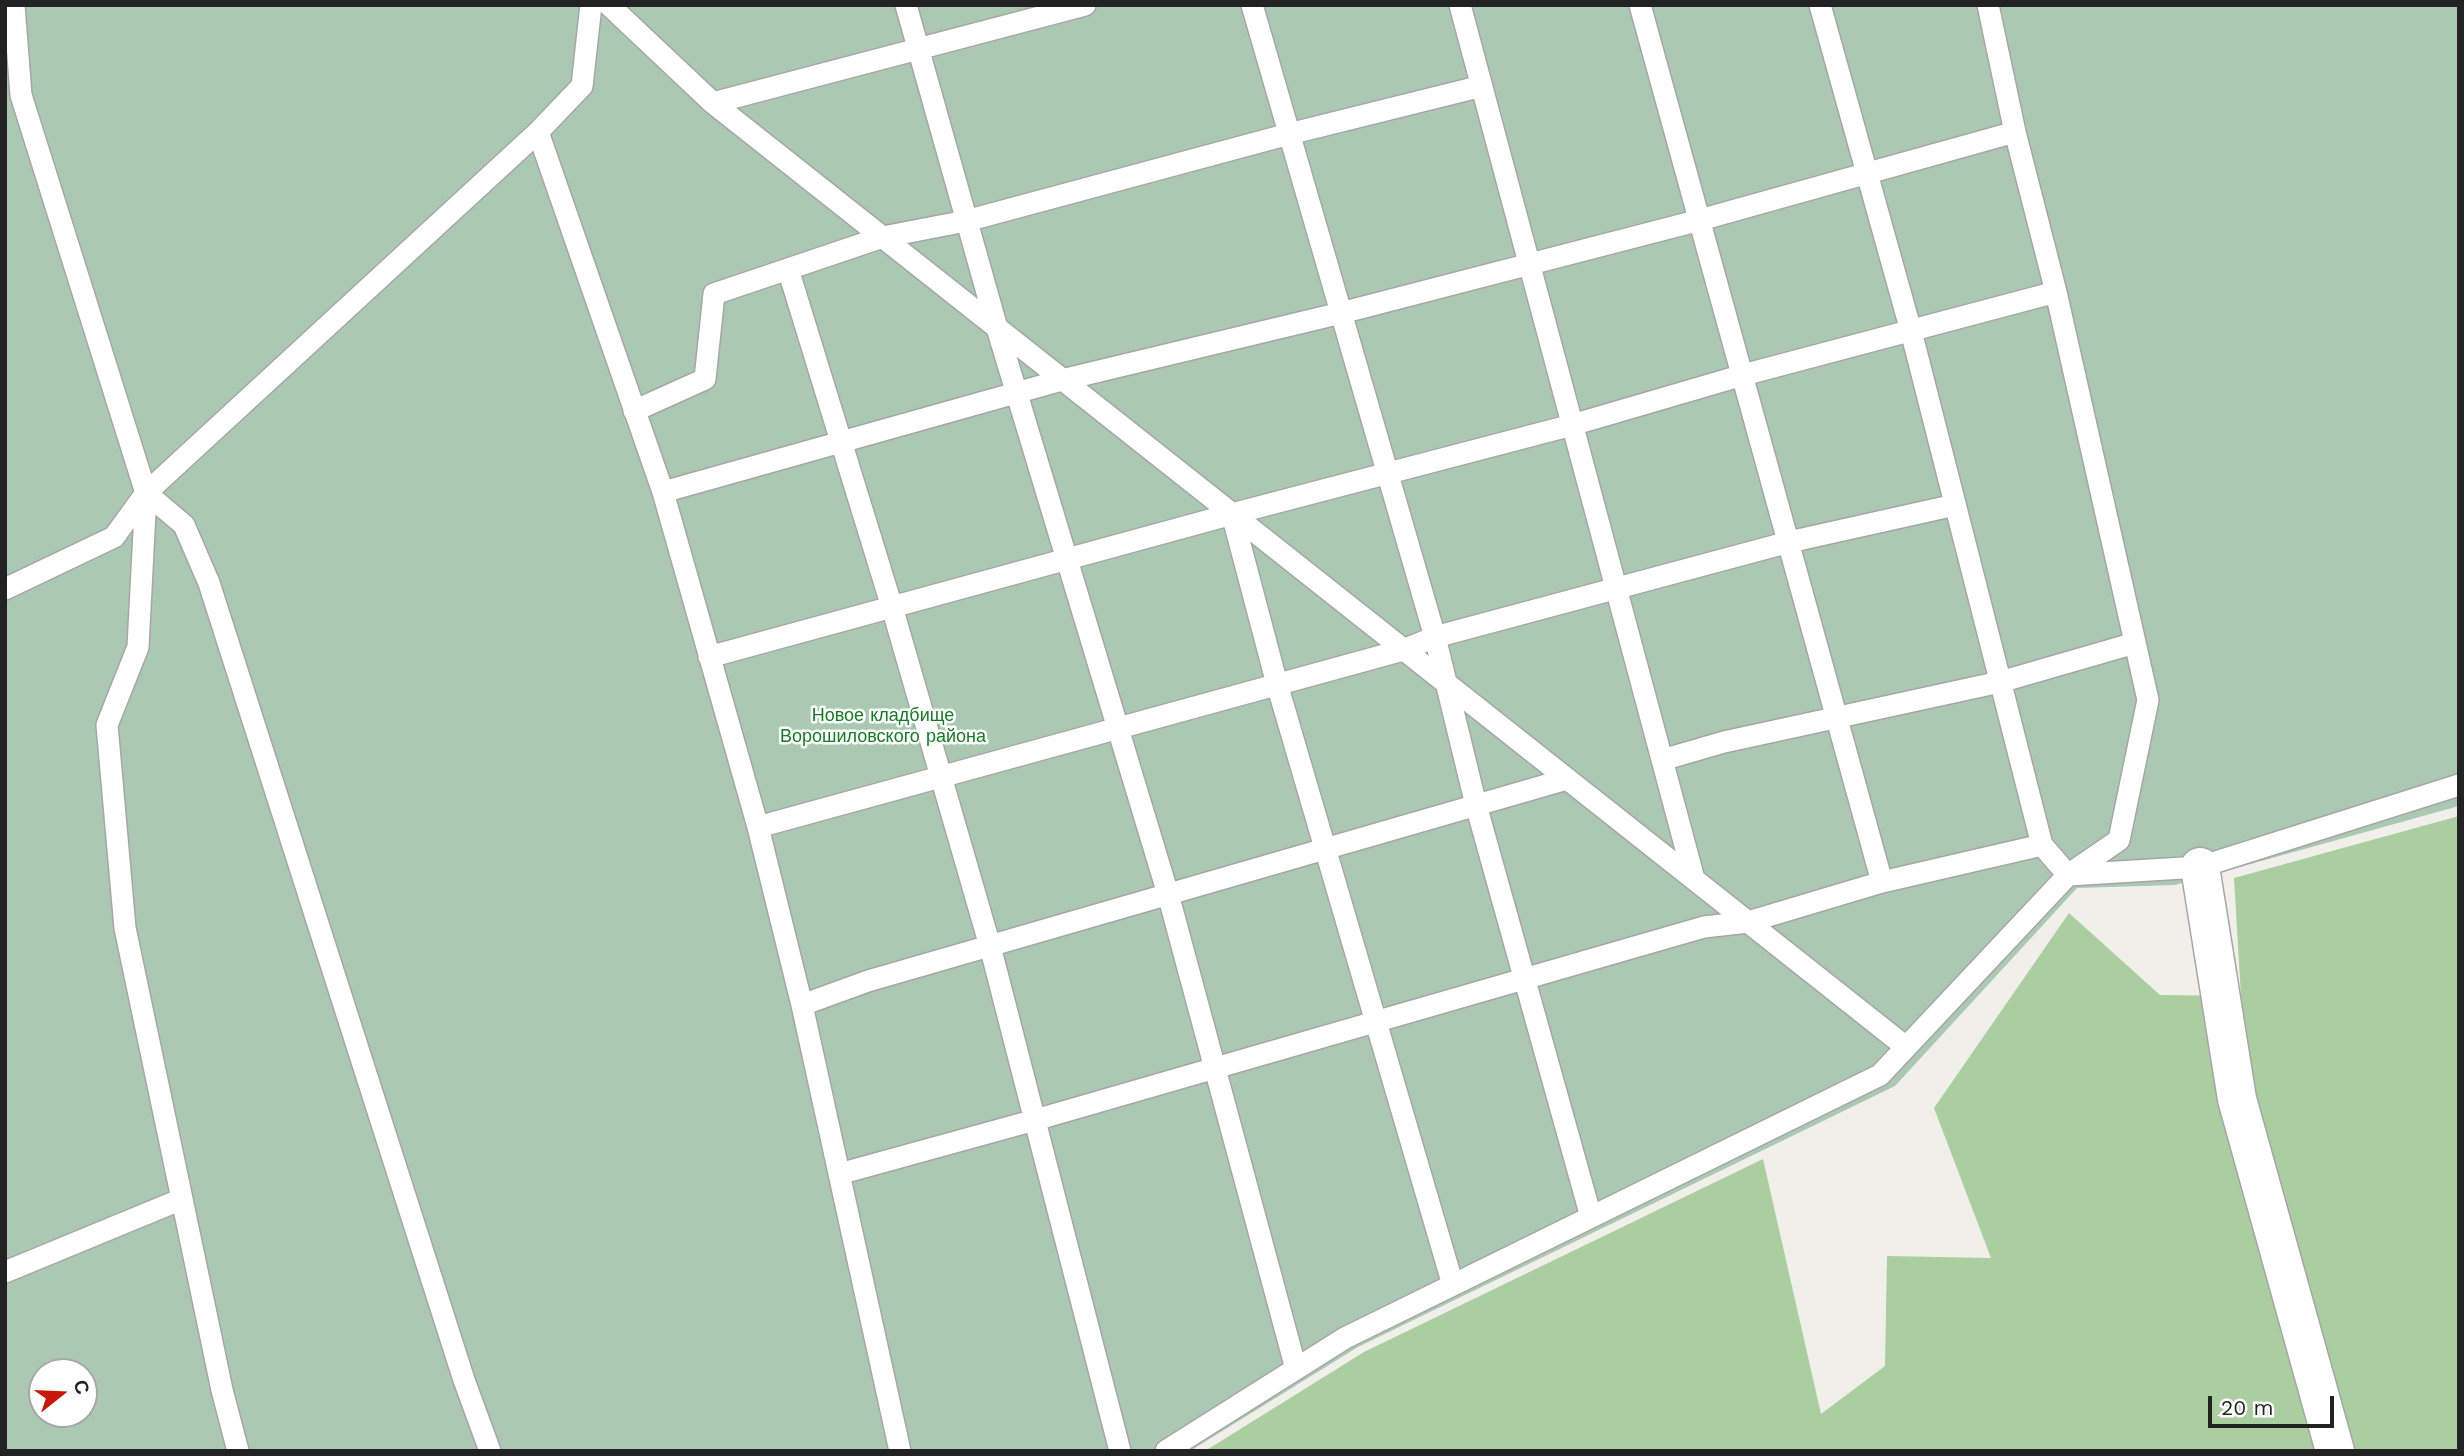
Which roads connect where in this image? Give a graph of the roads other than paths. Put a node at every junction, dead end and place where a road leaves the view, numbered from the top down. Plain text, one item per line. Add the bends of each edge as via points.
1 (14, 5) edge
2 (591, 5) edge
3 (609, 5) edge
4 (906, 5) edge
5 (1085, 5) edge
6 (1252, 5) edge
7 (1460, 5) edge
8 (1640, 5) edge
9 (1820, 5) edge
10 (1988, 5) edge
11 (918, 49) junction
12 (5, 73) edge
13 (1482, 86) junction
14 (21, 95) junction
15 (713, 103) junction
16 (538, 132) junction
17 (2015, 132) junction
18 (1289, 134) junction
19 (1866, 173) junction
20 (1700, 220) junction
21 (966, 221) junction
22 (883, 237) junction
23 (1530, 264) junction
24 (788, 269) junction
25 (2056, 292) junction
26 (1341, 313) junction
27 (997, 328) junction
28 (1911, 331) junction
29 (1743, 375) junction
30 (1062, 380) junction
31 (1018, 392) junction
32 (635, 411) junction
33 (1572, 425) junction
34 (842, 442) junction
35 (1388, 475) junction
36 (663, 492) junction
37 (146, 493) junction
38 (1955, 505) junction
39 (1232, 514) junction
40 (1788, 542) junction
41 (1067, 559) junction
42 (5, 589) edge
43 (1616, 589) junction
44 (892, 607) junction
45 (1435, 636) junction
46 (2135, 643) junction
47 (1404, 650) junction
48 (709, 657) junction
49 (2000, 682) junction
50 (1446, 683) junction
51 (1277, 684) junction
52 (1836, 716) junction
53 (1120, 728) junction
54 (1662, 760) junction
55 (940, 777) junction
56 (1567, 779) junction
57 (2459, 785) edge
58 (1476, 805) junction
59 (758, 827) junction
60 (2042, 845) junction
61 (1325, 849) junction
62 (2200, 867) junction
63 (2068, 875) junction
64 (1694, 879) junction
65 (1882, 882) junction
66 (1168, 894) junction
67 (1748, 922) junction
68 (990, 946) junction
69 (1526, 978) junction
70 (802, 1005) junction
71 (1376, 1021) junction
72 (1906, 1047) junction
73 (1215, 1067) junction
74 (1035, 1120) junction
75 (839, 1174) junction
76 (182, 1199) junction
77 (1591, 1217) junction
78 (5, 1272) edge
79 (1453, 1285) junction
80 (1296, 1369) junction
81 (238, 1451) edge
82 (490, 1451) edge
83 (900, 1451) edge
84 (1120, 1451) edge
85 (1166, 1451) edge
86 (2335, 1451) edge

1 - 14 lane
2 - 16 lane via 582,86
3 - 15 lane
4 - 11 lane
5 - 11 lane
6 - 18 lane
7 - 13 lane
8 - 20 lane
9 - 19 lane
10 - 17 lane
11 - 15 lane
11 - 21 lane
12 - 14 lane
13 - 18 lane
13 - 23 lane
14 - 37 lane
15 - 22 lane
16 - 32 lane
16 - 37 lane
17 - 19 lane
17 - 25 lane
18 - 21 lane
18 - 26 lane
19 - 20 lane
19 - 28 lane
20 - 23 lane
20 - 29 lane
21 - 22 lane
21 - 27 lane
22 - 24 lane
22 - 27 lane
23 - 26 lane
23 - 33 lane
24 - 32 lane via 714,295 705,379
24 - 34 lane
25 - 28 lane
25 - 46 lane
26 - 30 lane
26 - 35 lane
27 - 30 lane
27 - 31 lane
28 - 29 lane
28 - 38 lane
29 - 33 lane
29 - 40 lane
30 - 31 lane
30 - 39 lane
31 - 34 lane
31 - 41 lane
32 - 36 lane
33 - 35 lane
33 - 43 lane
34 - 36 lane
34 - 44 lane
35 - 39 lane
35 - 45 lane
36 - 48 lane
37 - 42 lane via 114,537
37 - 76 lane via 138,647 107,725 125,928
37 - 82 lane via 184,526 209,583
38 - 40 lane
38 - 49 lane
39 - 41 lane
39 - 47 lane
39 - 51 lane
40 - 43 lane
40 - 52 lane
41 - 44 lane
41 - 53 lane
43 - 45 lane
43 - 54 lane
44 - 48 lane
44 - 55 lane
45 - 47 lane
45 - 50 lane
46 - 49 lane
46 - 63 lane via 2148,701 2119,840
47 - 50 lane
47 - 51 lane
48 - 59 lane
49 - 52 lane
49 - 60 lane
50 - 56 lane
50 - 58 lane
51 - 53 lane
51 - 61 lane
52 - 54 lane
52 - 65 lane
53 - 55 lane
53 - 66 lane
54 - 64 lane
55 - 59 lane
55 - 68 lane
56 - 58 lane
56 - 64 lane
57 - 62 lane
58 - 61 lane
58 - 69 lane
59 - 70 lane
60 - 63 lane
60 - 65 lane
61 - 66 lane
61 - 71 lane
62 - 63 lane
62 - 86 street via 2237,1099
63 - 72 lane
64 - 67 lane
65 - 67 lane
66 - 68 lane
66 - 73 lane
67 - 69 lane via 1704,928
67 - 72 lane
68 - 70 lane
68 - 74 lane
69 - 71 lane
69 - 77 lane
70 - 75 lane
71 - 73 lane
71 - 79 lane
72 - 77 lane via 1880,1075
73 - 74 lane
73 - 80 lane
74 - 75 lane
74 - 84 lane
75 - 83 lane
76 - 78 lane
76 - 81 lane
77 - 79 lane
79 - 80 lane via 1345,1338
80 - 85 lane

